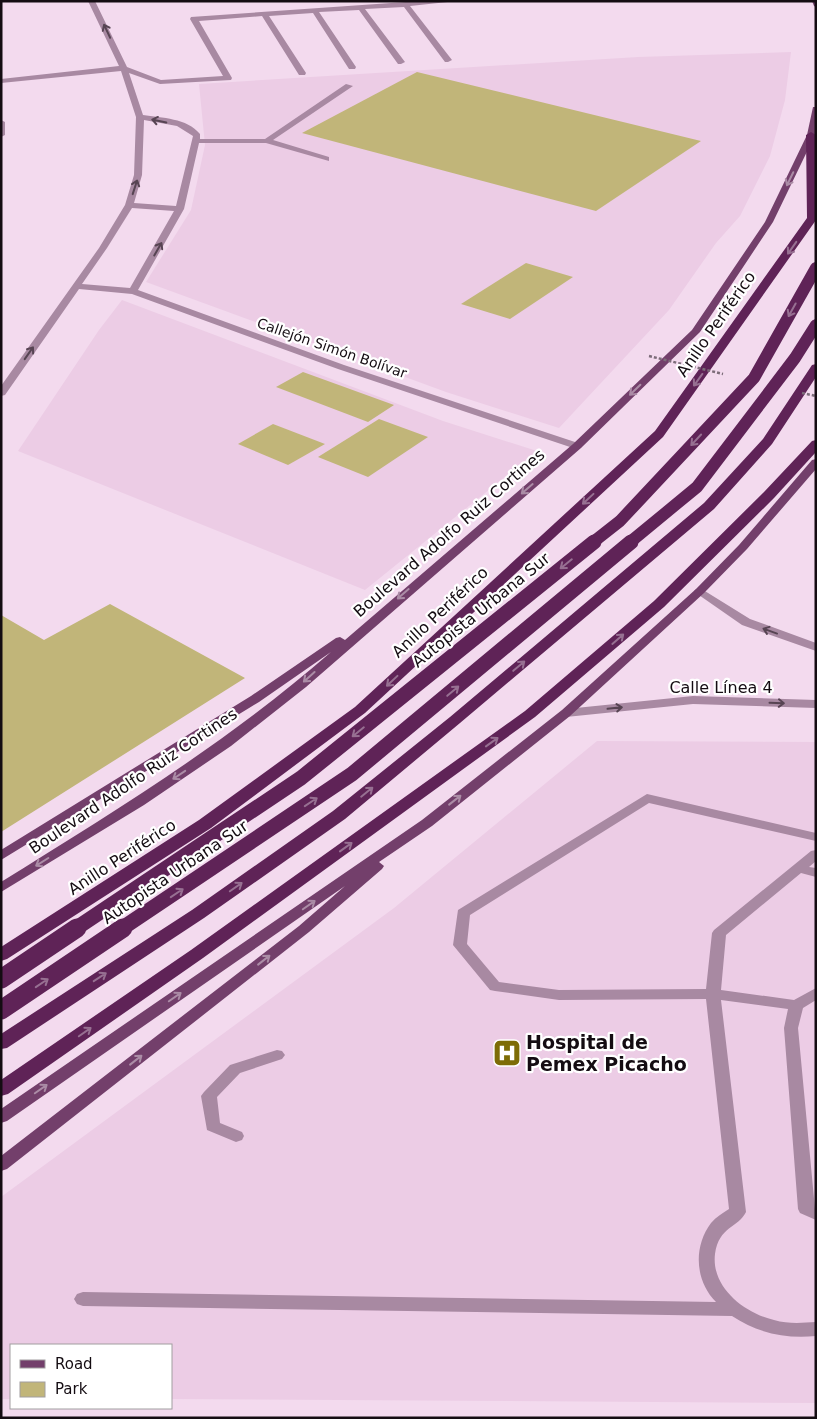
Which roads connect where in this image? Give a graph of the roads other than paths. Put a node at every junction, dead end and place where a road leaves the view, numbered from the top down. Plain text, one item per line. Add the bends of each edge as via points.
1 (91, 1) edge
2 (454, 1) edge
3 (815, 1) edge
4 (406, 5) junction
5 (816, 5) edge
6 (362, 8) junction
7 (315, 12) junction
8 (264, 14) junction
9 (448, 60) dead end
10 (401, 62) dead end
11 (352, 67) dead end
12 (124, 68) junction
13 (302, 73) dead end
14 (1, 81) edge
15 (348, 86) dead end
16 (816, 109) edge
17 (140, 117) junction
18 (1, 122) edge
19 (1, 135) edge
20 (811, 135) junction
21 (196, 140) junction
22 (267, 141) junction
23 (326, 159) dead end
24 (129, 206) junction
25 (180, 210) junction
26 (814, 212) edge
27 (816, 268) edge
28 (76, 286) junction
29 (133, 291) junction
30 (816, 325) edge
31 (816, 367) edge
32 (1, 393) edge
33 (816, 444) edge
34 (577, 446) junction
35 (816, 462) edge
36 (700, 591) junction
37 (385, 610) junction
38 (816, 647) edge
39 (816, 704) edge
40 (566, 714) junction
41 (427, 823) junction
42 (816, 837) edge
43 (816, 854) edge
44 (1, 856) edge
45 (799, 868) junction
46 (816, 873) edge
47 (1, 888) edge
48 (1, 956) edge
49 (1, 979) edge
50 (816, 993) edge
51 (713, 994) junction
52 (796, 1005) junction
53 (1, 1010) edge
54 (1, 1043) edge
55 (277, 1055) dead end
56 (1, 1089) edge
57 (1, 1117) edge
58 (236, 1136) dead end
59 (1, 1165) edge
60 (816, 1214) edge
61 (83, 1299) dead end
62 (732, 1309) junction
63 (816, 1329) edge

12 -> 1 street
2 - 4 street
3 - 5 main road
4 - 6 street
4 - 9 street
6 - 7 street
6 - 10 street
7 - 8 street
7 - 11 street
8 - 12 street via 194,19 228,78 160,82
8 - 13 street
12 - 14 street
12 - 17 street
15 - 22 street
16 - 20 main road, Boulevard Adolfo Ruiz Cortines
21 -> 17 street via 195,132 189,129
24 -> 17 street via 138,175
18 - 19 street
20 - 26 highway
20 -> 34 main road, Boulevard Adolfo Ruiz Cortines via 769,222 695,332
21 - 22 street
21 - 25 street
22 - 23 street
24 - 25 street
24 - 28 street
29 -> 25 street
26 -> 48 highway, Anillo Periférico via 659,434 360,710 205,824
27 -> 49 highway, Autopista Urbana Sur, bridge via 754,378 620,522 301,778
28 - 29 street, Callejón Simón Bolívar
32 -> 28 street
29 - 34 street, Callejón Simón Bolívar via 341,367
53 -> 30 highway, Autopista Urbana Sur, bridge via 352,774 697,487 795,358
54 -> 31 highway via 198,914 339,815 455,720 709,506 768,441
56 -> 33 highway via 197,954 530,714 659,604
34 -> 37 main road, Boulevard Adolfo Ruiz Cortines
35 - 36 main road via 743,547
38 -> 36 street via 746,622
36 - 40 main road
37 - 44 main road via 255,699
37 -> 47 main road, Boulevard Adolfo Ruiz Cortines via 302,684 226,743
40 -> 39 street, Calle Línea 4 via 693,700
41 -> 40 main road
57 -> 41 main road
59 -> 41 main road via 304,929
42 - 51 street via 647,798 463,913 460,945 495,986 559,995
43 - 45 street
45 - 46 street
45 - 51 street via 719,933
50 - 52 street
51 - 52 street
51 - 62 street via 738,1212 715,1230 705,1255 711,1284
52 - 60 street via 791,1028 806,1209
55 - 58 street via 235,1069 209,1096 213,1126
61 - 62 street
62 - 63 street via 764,1327 801,1332

